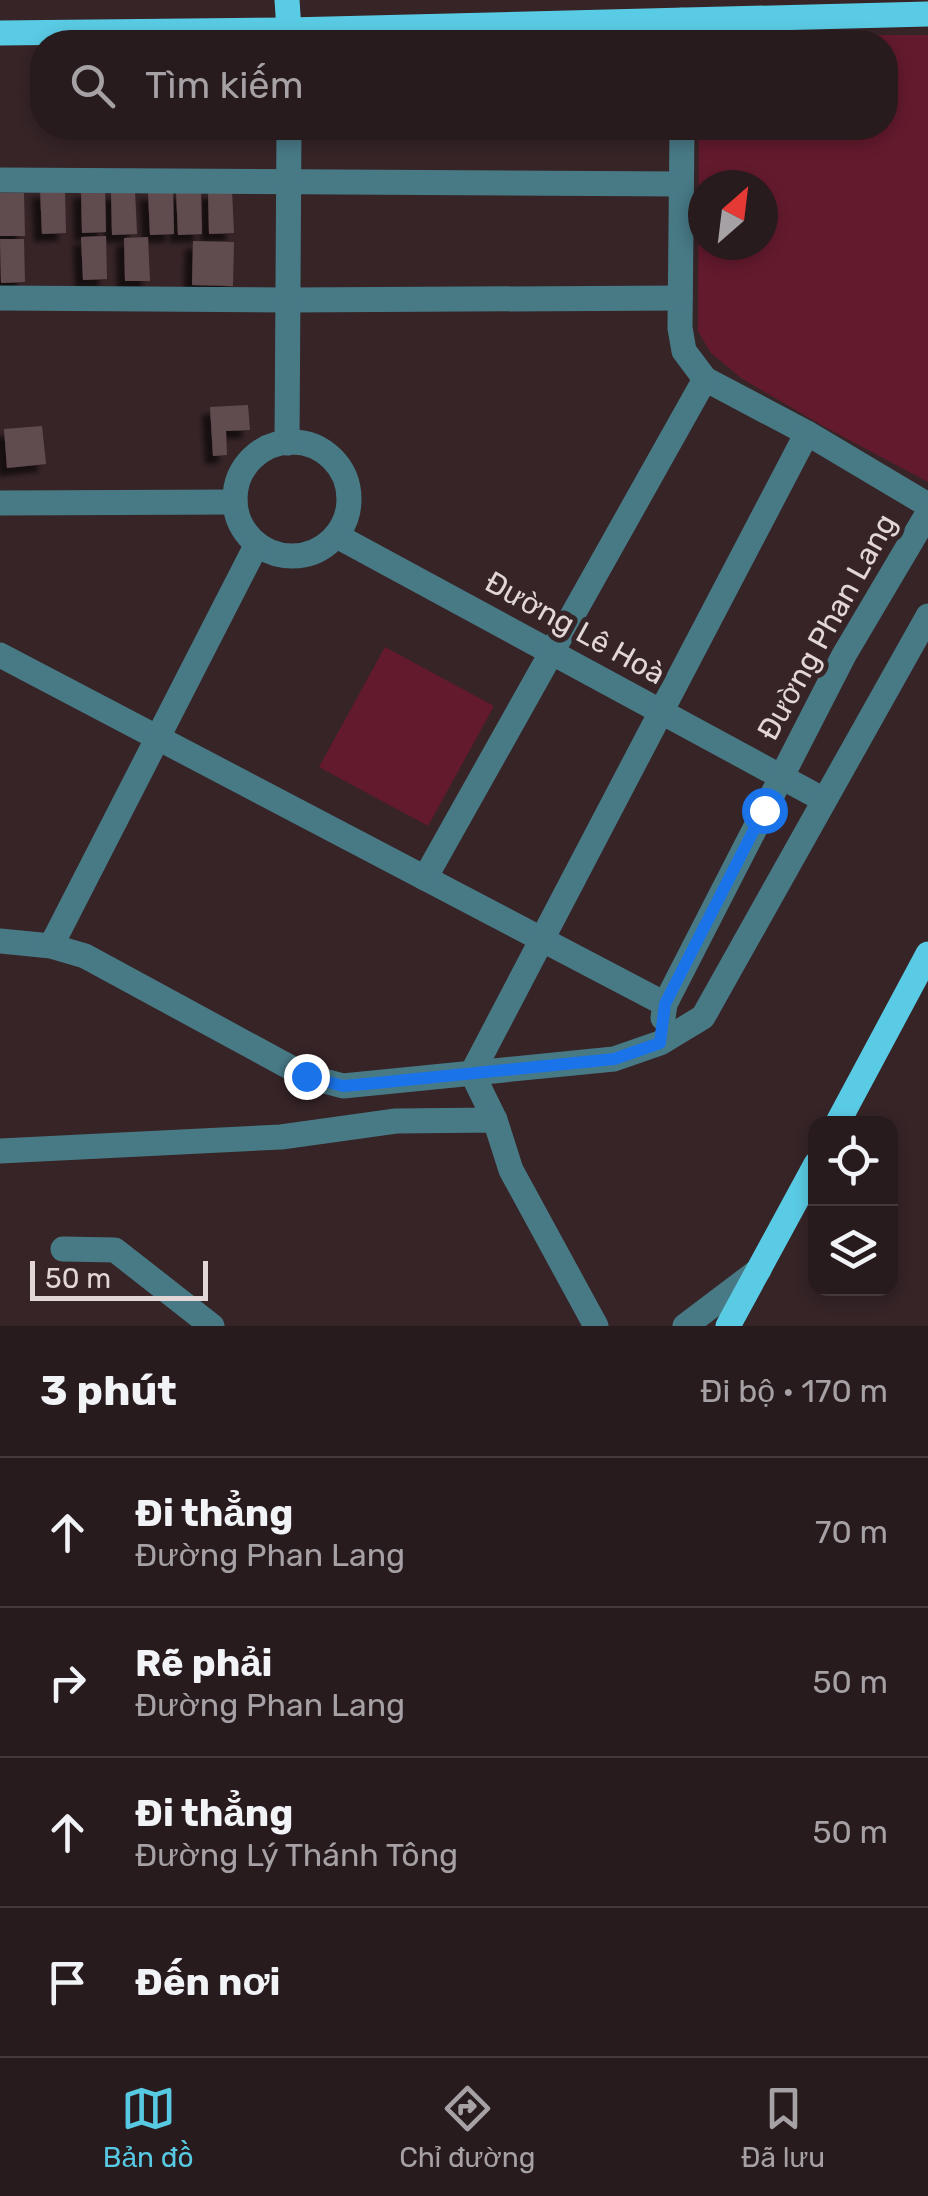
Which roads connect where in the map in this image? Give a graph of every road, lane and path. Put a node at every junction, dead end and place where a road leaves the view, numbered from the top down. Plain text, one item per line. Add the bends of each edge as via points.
1 (288, 0) edge
2 (928, 14) edge
3 (683, 21) edge
4 (289, 30) edge
5 (447, 30) edge
6 (0, 33) edge
7 (30, 33) edge
8 (289, 140) edge
9 (682, 140) edge
10 (0, 180) edge
11 (288, 182) junction
12 (681, 184) junction
13 (0, 298) edge
14 (680, 298) junction
15 (288, 300) junction
16 (705, 379) junction
17 (806, 433) junction
18 (287, 442) junction
19 (0, 502) edge
20 (235, 502) junction
21 (928, 505) edge
22 (928, 513) edge
23 (337, 536) junction
24 (257, 544) junction
25 (928, 616) edge
26 (551, 652) junction
27 (0, 655) edge
28 (660, 712) junction
29 (158, 738) junction
30 (781, 778) junction
31 (824, 800) junction
32 (425, 878) junction
33 (542, 939) junction
34 (0, 941) edge
35 (50, 946) junction
36 (928, 954) edge
37 (665, 1004) junction
38 (660, 1043) junction
39 (472, 1073) junction
40 (841, 1116) edge
41 (495, 1120) junction
42 (0, 1151) edge
43 (808, 1179) edge
44 (63, 1249) dead end
45 (759, 1270) junction
46 (212, 1326) edge
47 (596, 1326) edge
48 (685, 1326) edge
49 (728, 1326) edge

1 - 4 main road
2 - 3 main road
3 - 5 main road
6 - 7 main road
8 - 11 street
9 - 12 street
10 - 11 street
11 - 12 street
11 - 15 street
12 - 14 street
13 - 15 street
14 - 15 street
14 - 16 street via 684,350
15 - 18 street
16 - 17 street
16 - 26 street
17 - 21 street
17 - 28 street
18 - 20 street via 255,456 237,484
18 - 23 street via 306,444 338,464 350,500
19 - 20 street
20 - 24 street
22 - 30 street, Đường Phan Lang
23 - 24 street via 308,554 290,556
23 - 26 street, Đường Lê Hoà
24 - 29 street
25 - 31 street
26 - 28 street, Đường Lê Hoà
26 - 32 street
27 - 29 street
28 - 30 street, Đường Lê Hoà
28 - 33 street
29 - 32 street
29 - 35 street
30 - 31 street, Đường Lê Hoà
30 - 37 street, Đường Phan Lang
31 - 38 street via 704,1017
32 - 33 street
33 - 37 street
33 - 39 street
34 - 35 street
35 - 39 street via 86,956 306,1076 343,1086
36 - 40 main road
37 - 38 street, Đường Phan Lang
38 - 39 street via 614,1059
39 - 41 street
41 - 42 street via 396,1120 280,1137
41 - 47 street via 511,1170
43 - 45 main road
44 - 46 street via 115,1250
45 - 48 street
45 - 49 main road

